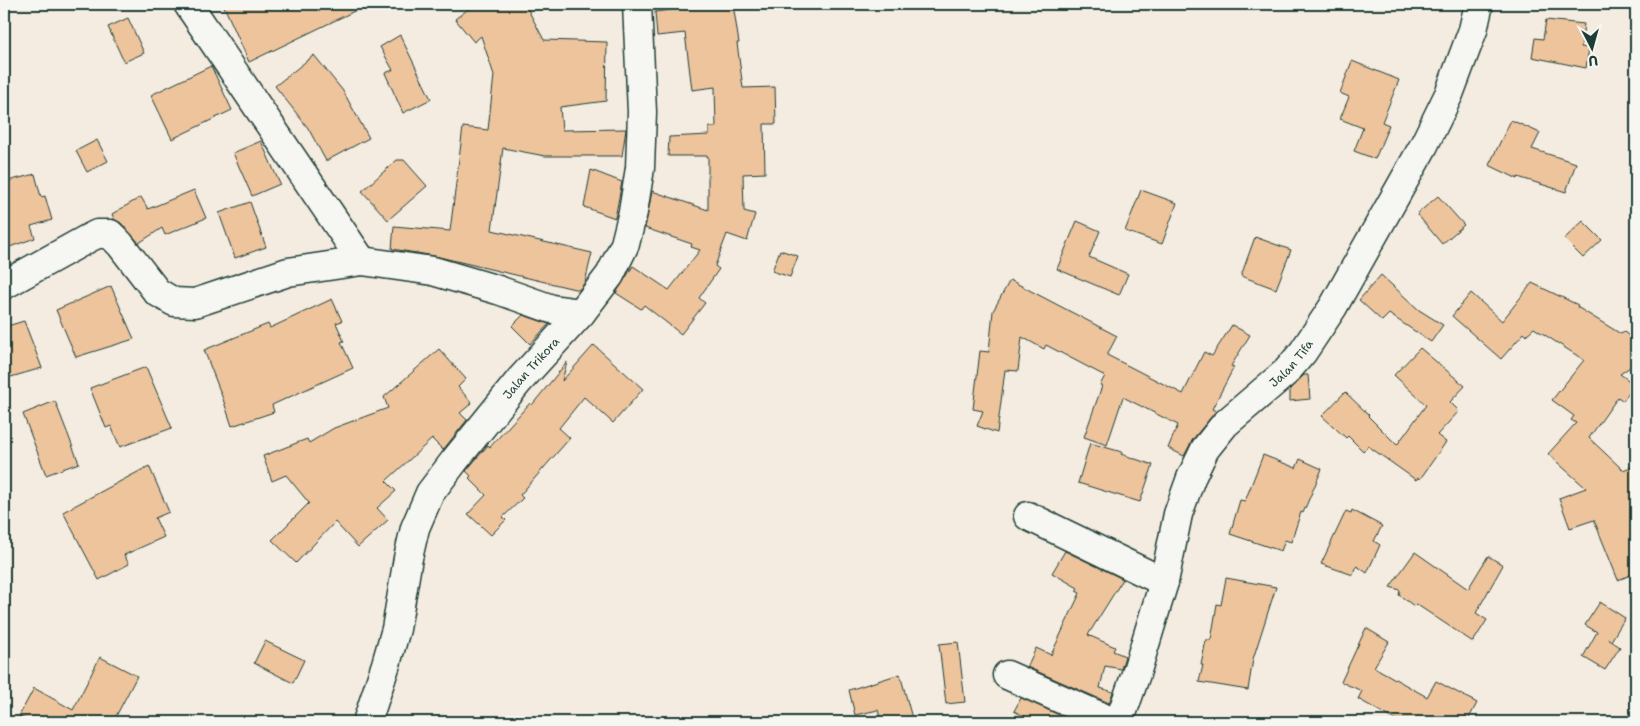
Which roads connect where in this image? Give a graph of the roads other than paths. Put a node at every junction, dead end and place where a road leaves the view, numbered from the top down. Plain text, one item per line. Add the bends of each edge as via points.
1 (188, 4) edge
2 (637, 4) edge
3 (1479, 4) edge
4 (362, 260) junction
5 (4, 285) edge
6 (581, 313) junction
7 (1028, 516) dead end
8 (1164, 582) junction
9 (1007, 675) dead end
10 (367, 722) edge
11 (1113, 722) edge
12 (1119, 722) edge

1 - 4 street
2 - 6 street, Jalan Trikora via 642,112 640,168 633,212 625,244 610,275
3 - 8 street, Jalan Tifa via 1473,30 1445,103 1333,307 1303,352 1225,424 1205,449 1178,514
4 - 5 street via 288,272 195,303 174,302 157,292 110,234 97,234
4 - 6 street via 433,271 552,309
6 - 10 street, Jalan Trikora via 519,381 430,493 415,528 396,629
7 - 8 street
8 - 12 street, Jalan Tifa
9 - 11 street

